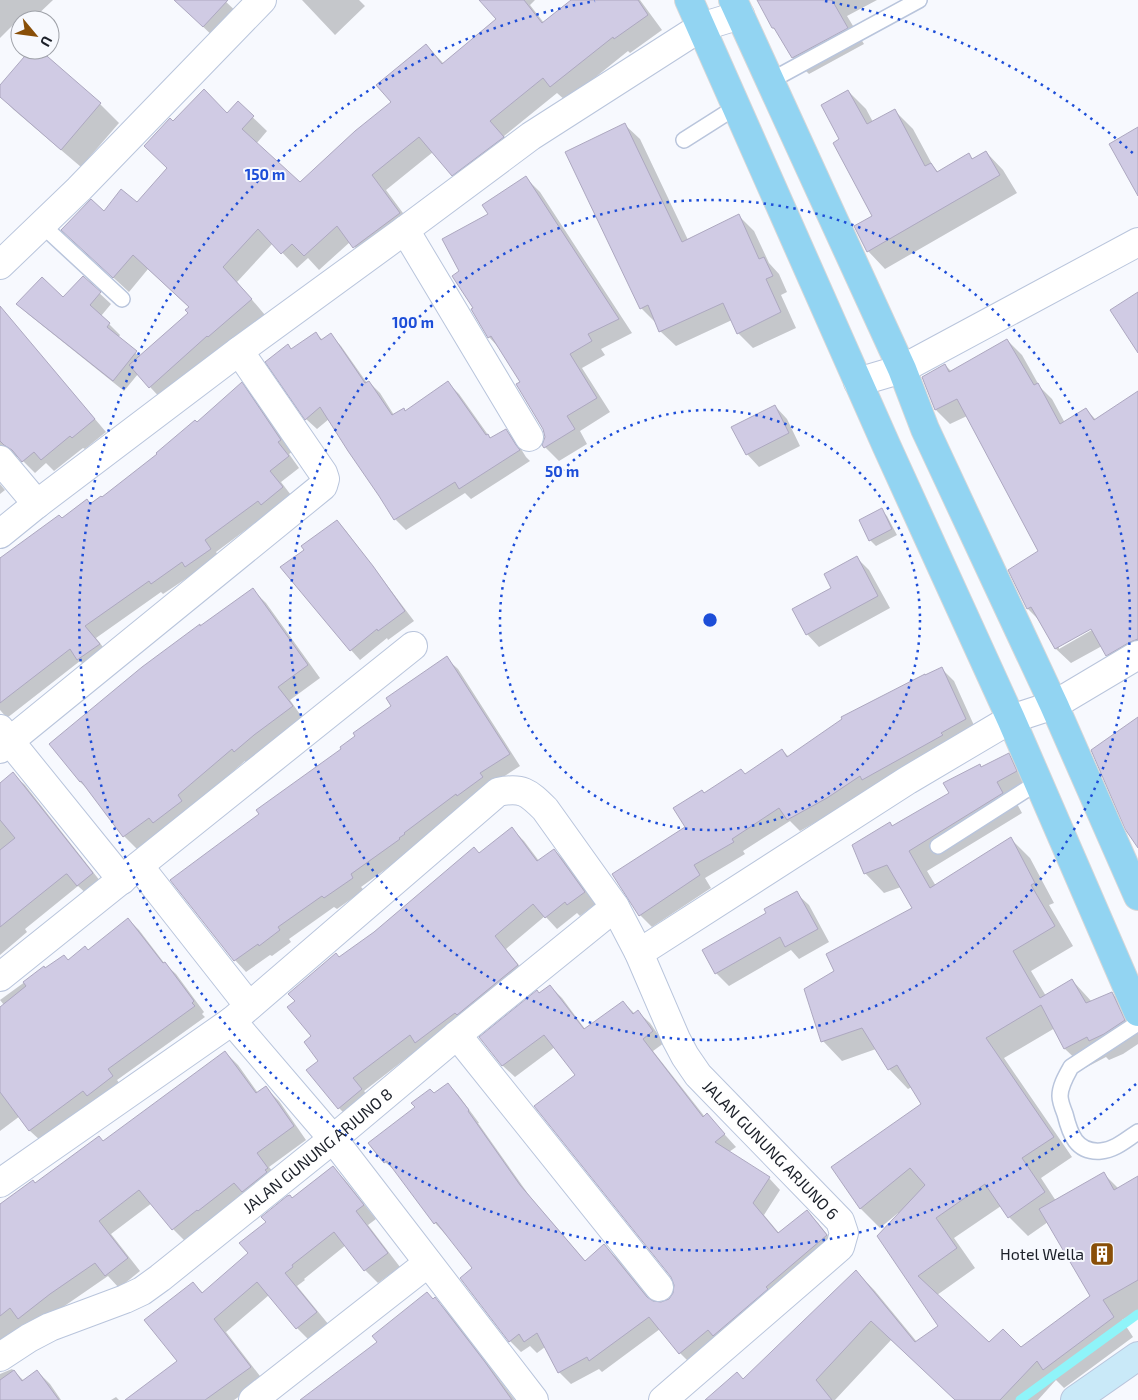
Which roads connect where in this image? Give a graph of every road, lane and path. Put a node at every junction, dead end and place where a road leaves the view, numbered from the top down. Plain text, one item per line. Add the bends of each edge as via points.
1 (262, 0) edge
2 (689, 0) edge
3 (919, 0) edge
4 (736, 7) edge
5 (701, 27) junction
6 (770, 81) junction
7 (736, 106) junction
8 (684, 140) dead end
9 (42, 225) junction
10 (405, 230) junction
11 (1138, 242) edge
12 (0, 264) edge
13 (122, 299) dead end
14 (239, 351) junction
15 (902, 370) junction
16 (858, 382) junction
17 (529, 437) dead end
18 (0, 460) edge
19 (37, 504) junction
20 (0, 534) edge
21 (413, 646) dead end
22 (1138, 655) edge
23 (1054, 705) junction
24 (1011, 718) junction
25 (3, 740) edge
26 (1038, 782) junction
27 (938, 846) dead end
28 (130, 873) junction
29 (1138, 896) edge
30 (615, 907) junction
31 (639, 953) junction
32 (0, 978) edge
33 (1138, 1012) edge
34 (240, 1013) junction
35 (1138, 1022) edge
36 (456, 1035) junction
37 (1138, 1132) edge
38 (333, 1139) junction
39 (0, 1183) edge
40 (428, 1263) junction
41 (659, 1286) dead end
42 (1138, 1356) edge
43 (0, 1357) edge
44 (253, 1400) edge
45 (534, 1400) edge
46 (664, 1400) edge
47 (1075, 1400) edge

1 - 9 street
2 - 5 main road
3 - 6 lane
4 - 5 street
4 - 6 main road
5 - 7 main road
5 - 10 street via 531,136
6 - 15 main road
7 - 8 lane
7 - 16 main road
9 - 12 street
9 - 13 lane
10 - 14 street
10 - 17 street
11 - 15 street
14 - 19 street
14 - 25 street via 323,473 324,486
15 - 16 street
15 - 23 main road via 925,429
16 - 24 main road
18 - 19 street
19 - 20 street
21 - 28 street
22 - 23 street
23 - 24 street
23 - 29 main road
24 - 26 main road
24 - 31 street via 908,780
25 - 28 street
26 - 27 lane
26 - 33 main road
28 - 32 street
28 - 34 street
30 - 31 street, JALAN GUNUNG ARJUNO 6
30 - 34 street, JALAN GUNUNG ARJUNO 6 via 545,808 523,792 512,789 498,792
30 - 36 street, JALAN GUNUNG ARJUNO 8
31 - 46 street, JALAN GUNUNG ARJUNO 6 via 676,1038 698,1075 840,1221 844,1233 840,1247
34 - 38 street
34 - 39 street, JALAN GUNUNG ARJUNO 6
35 - 37 lane via 1071,1067 1064,1078 1060,1096 1070,1133 1079,1145 1087,1149 1111,1149
36 - 38 street, JALAN GUNUNG ARJUNO 8
36 - 41 street
38 - 40 street
38 - 43 street, JALAN GUNUNG ARJUNO 8 via 142,1291 50,1327
40 - 44 street
40 - 45 street
42 - 47 street

